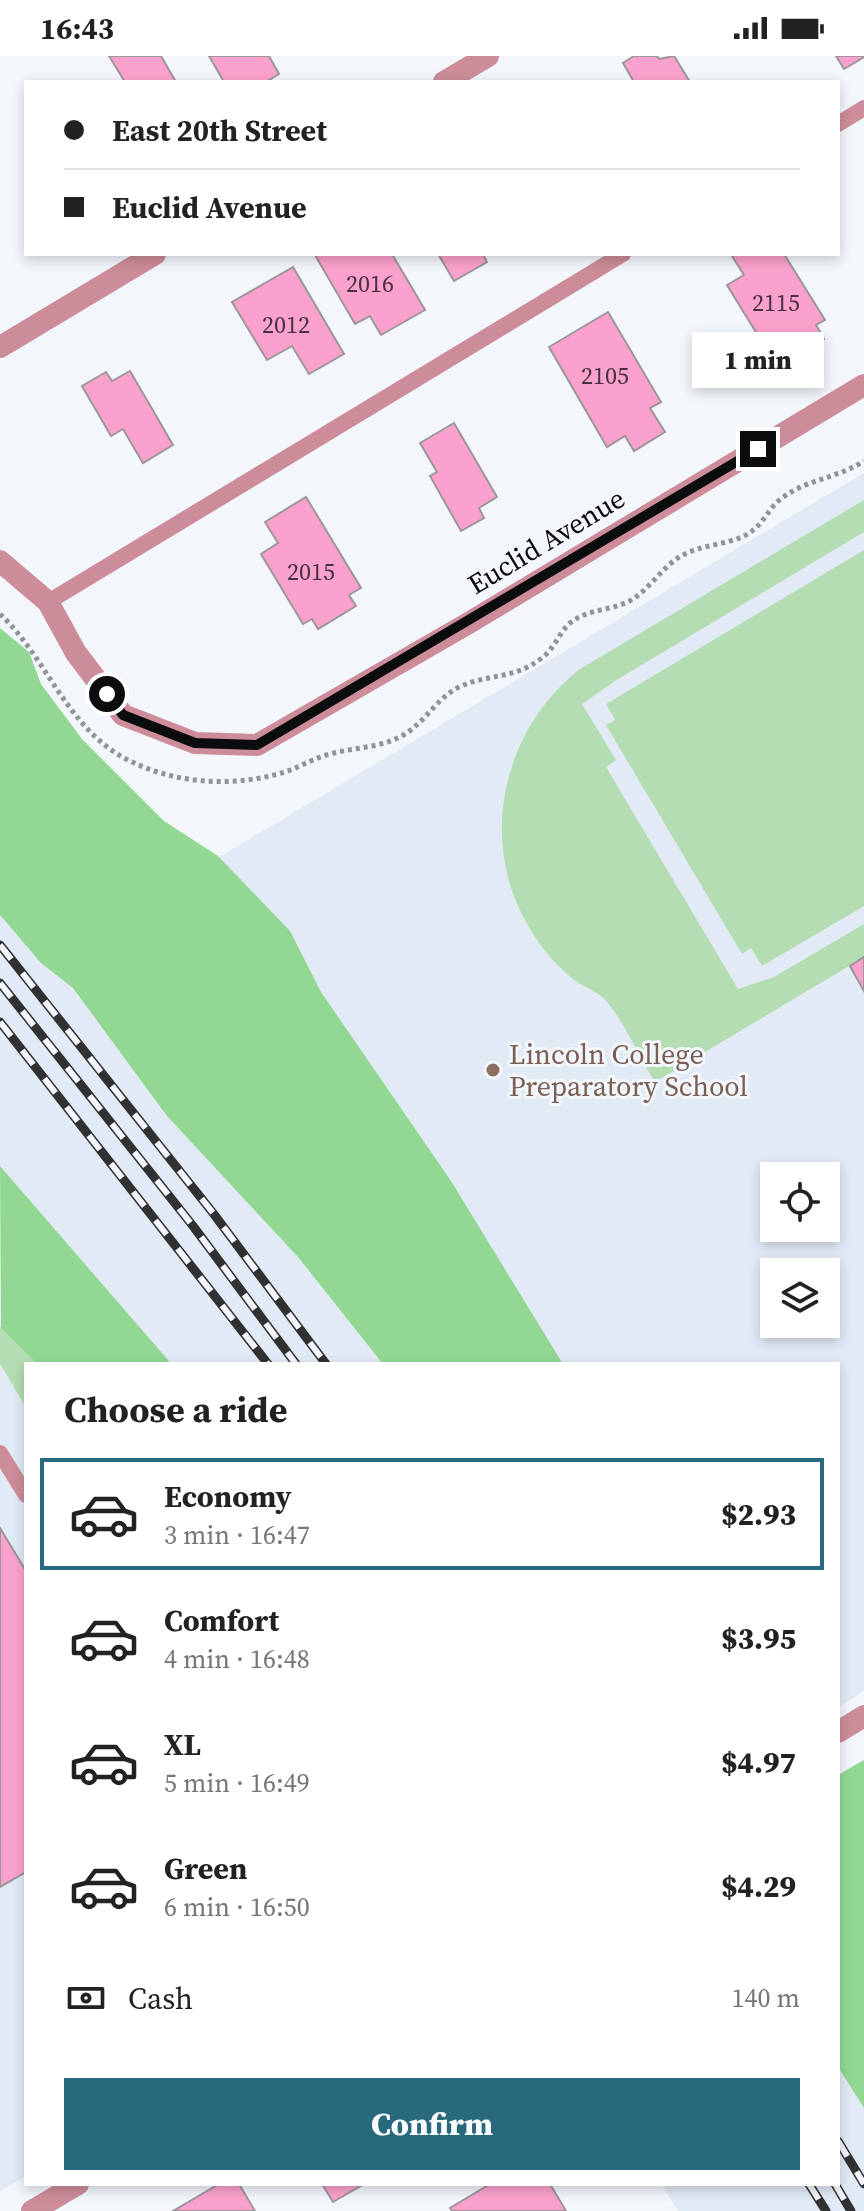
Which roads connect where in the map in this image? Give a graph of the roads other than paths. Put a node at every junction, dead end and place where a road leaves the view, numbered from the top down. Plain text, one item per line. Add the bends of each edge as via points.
1 (488, 56) edge
2 (447, 80) edge
3 (864, 108) edge
4 (840, 123) edge
5 (152, 256) edge
6 (620, 256) edge
7 (0, 347) edge
8 (864, 385) edge
9 (0, 561) edge
10 (48, 602) junction
11 (0, 1453) edge
12 (24, 1492) edge
13 (864, 1716) edge
14 (840, 1731) edge
15 (75, 2186) edge
16 (32, 2211) edge

1 - 2 street
3 - 4 lane
5 - 7 street
6 - 10 lane
8 - 10 street, Euclid Avenue via 257,745 195,743 123,715 76,653
9 - 10 street
11 - 12 lane
13 - 14 street
15 - 16 street

